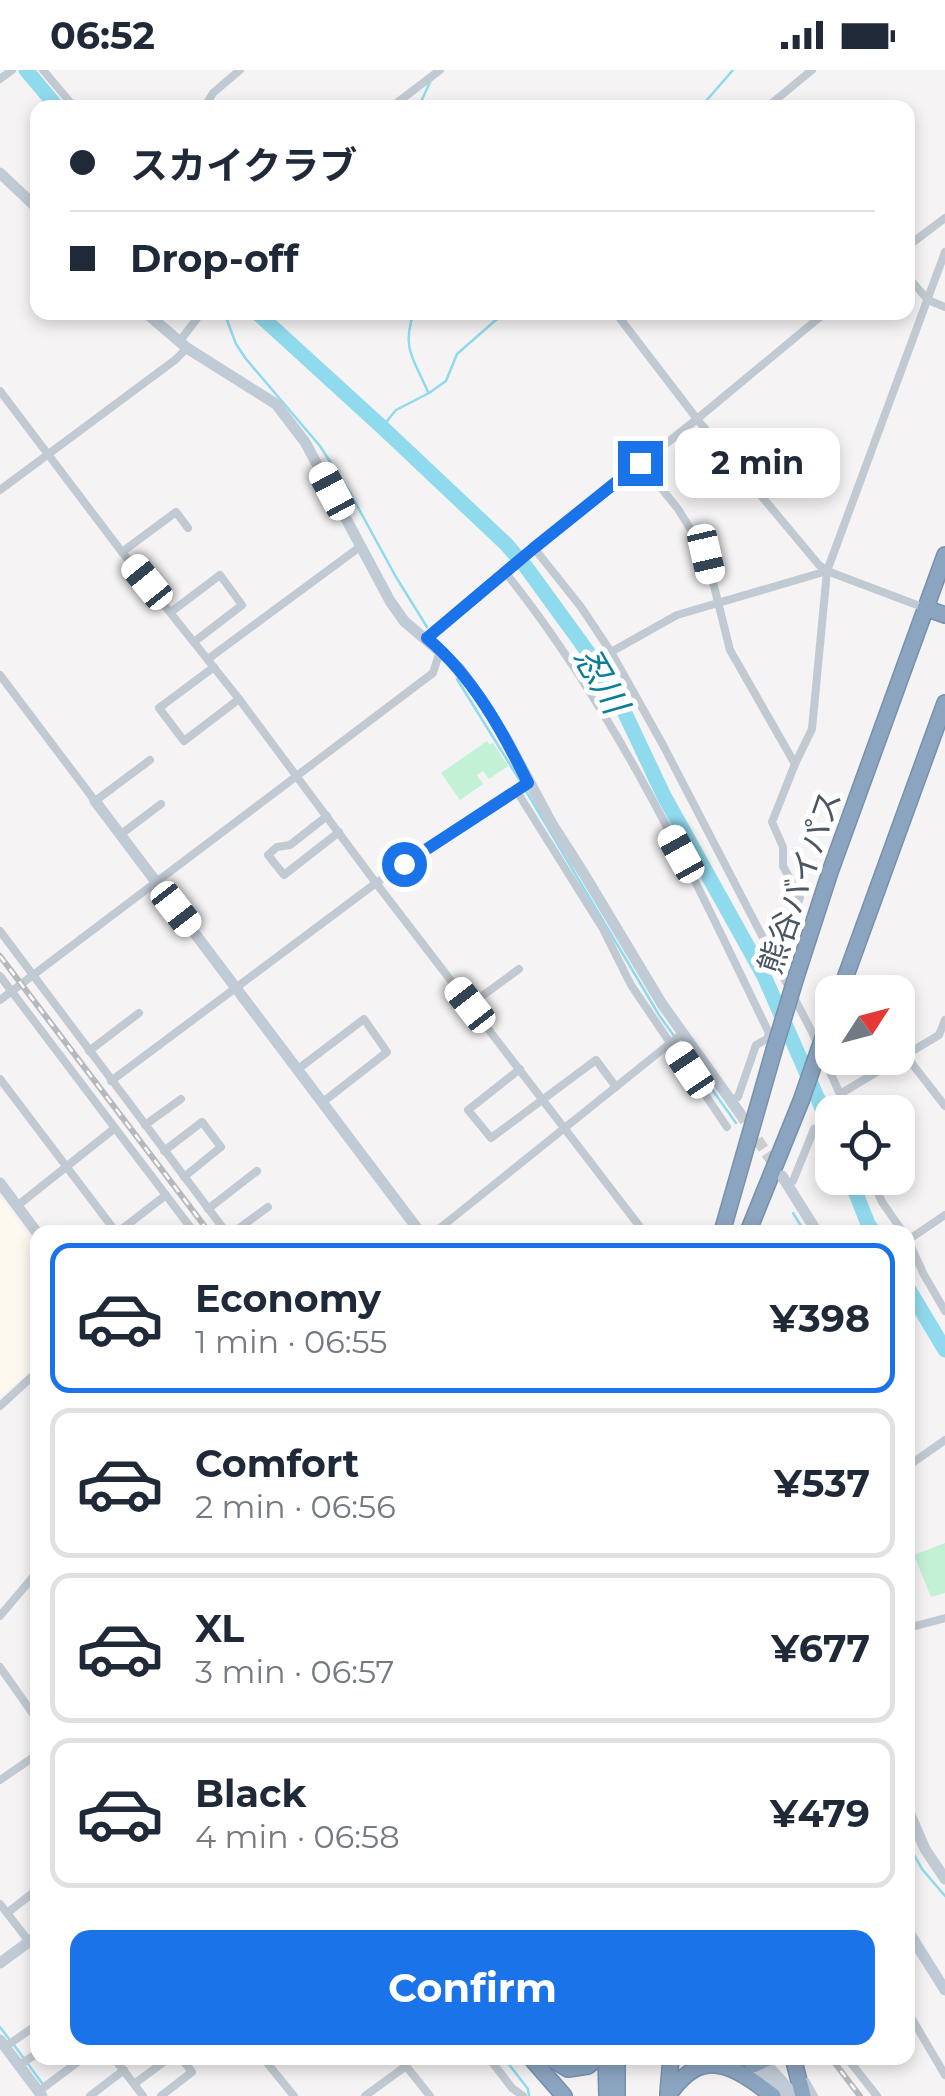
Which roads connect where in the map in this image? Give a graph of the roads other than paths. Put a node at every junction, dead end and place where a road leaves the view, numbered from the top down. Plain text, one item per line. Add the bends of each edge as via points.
1 (12, 70) edge
2 (43, 70) edge
3 (240, 70) edge
4 (429, 70) edge
5 (440, 70) edge
6 (812, 70) edge
7 (0, 79) edge
8 (424, 81) junction
9 (416, 95) dead end
10 (68, 100) edge
11 (209, 100) edge
12 (400, 100) edge
13 (776, 100) edge
14 (0, 174) edge
15 (30, 202) edge
16 (945, 218) edge
17 (915, 241) edge
18 (945, 252) edge
19 (915, 285) edge
20 (928, 300) junction
21 (945, 307) edge
22 (154, 320) edge
23 (197, 320) edge
24 (621, 320) edge
25 (816, 320) edge
26 (183, 345) junction
27 (0, 392) edge
28 (697, 419) junction
29 (47, 454) junction
30 (640, 463) junction
31 (0, 490) edge
32 (188, 528) dead end
33 (361, 546) junction
34 (534, 548) junction
35 (122, 552) junction
36 (945, 555) edge
37 (827, 571) junction
38 (505, 572) junction
39 (717, 603) junction
40 (925, 608) junction
41 (171, 612) junction
42 (945, 615) edge
43 (427, 638) junction
44 (194, 642) junction
45 (440, 650) junction
46 (610, 652) junction
47 (211, 663) junction
48 (0, 675) edge
49 (239, 699) junction
50 (945, 703) edge
51 (150, 760) dead end
52 (795, 764) junction
53 (297, 776) junction
54 (523, 786) junction
55 (95, 801) junction
56 (161, 804) dead end
57 (327, 816) junction
58 (339, 832) junction
59 (120, 835) junction
60 (155, 882) junction
61 (376, 883) junction
62 (0, 931) edge
63 (775, 959) junction
64 (519, 969) dead end
65 (846, 975) edge
66 (0, 976) edge
67 (33, 976) junction
68 (238, 988) junction
69 (12, 992) junction
70 (0, 1000) edge
71 (470, 1005) junction
72 (140, 1013) dead end
73 (945, 1020) edge
74 (677, 1038) junction
75 (89, 1051) junction
76 (915, 1051) edge
77 (815, 1060) edge
78 (915, 1068) edge
79 (298, 1069) junction
80 (520, 1069) junction
81 (873, 1075) edge
82 (0, 1079) edge
83 (111, 1081) junction
84 (616, 1087) junction
85 (840, 1094) joint
86 (181, 1099) dead end
87 (543, 1099) junction
88 (731, 1100) junction
89 (323, 1102) junction
90 (945, 1106) edge
91 (739, 1112) tunnel mouth
92 (145, 1126) junction
93 (727, 1127) dead end
94 (115, 1128) junction
95 (566, 1128) junction
96 (814, 1129) dead end
97 (164, 1151) junction
98 (66, 1168) junction
99 (257, 1171) dead end
100 (184, 1177) junction
101 (785, 1181) joint
102 (0, 1184) edge
103 (166, 1195) junction
104 (879, 1195) edge
105 (17, 1206) junction
106 (268, 1207) dead end
107 (208, 1209) junction
108 (945, 1215) edge
109 (31, 1225) edge
110 (111, 1225) edge
111 (126, 1225) edge
112 (189, 1225) edge
113 (221, 1225) edge
114 (244, 1225) edge
115 (415, 1225) edge
116 (445, 1225) edge
117 (639, 1225) edge
118 (724, 1225) edge
119 (751, 1225) edge
120 (813, 1225) edge
121 (897, 1225) edge
122 (915, 1235) edge
123 (915, 1255) edge
124 (945, 1311) edge
125 (30, 1379) edge
126 (0, 1406) edge
127 (945, 1440) edge
128 (915, 1461) edge
129 (30, 1580) edge
130 (0, 1616) edge
131 (945, 1618) edge
132 (915, 1626) edge
133 (0, 1667) edge
134 (30, 1709) edge
135 (30, 1759) edge
136 (0, 1780) edge
137 (915, 1826) edge
138 (945, 1879) edge
139 (30, 1896) edge
140 (0, 1904) edge
141 (7, 1913) junction
142 (30, 1935) edge
143 (30, 1940) edge
144 (915, 1946) edge
145 (0, 1963) edge
146 (945, 1990) edge
147 (915, 2024) edge
148 (30, 2029) edge
149 (3, 2044) edge
150 (30, 2058) edge
151 (75, 2065) edge
152 (120, 2065) edge
153 (160, 2065) edge
154 (186, 2065) edge
155 (269, 2065) edge
156 (494, 2065) edge
157 (537, 2065) edge
158 (561, 2065) edge
159 (589, 2065) edge
160 (606, 2065) edge
161 (617, 2065) edge
162 (670, 2065) edge
163 (761, 2065) edge
164 (763, 2065) edge
165 (795, 2065) edge
166 (803, 2065) edge
167 (853, 2065) edge
168 (19, 2066) junction
169 (406, 2066) joint
170 (124, 2070) junction
171 (945, 2075) edge
172 (134, 2084) junction
173 (41, 2094) edge
174 (90, 2096) edge
175 (143, 2096) edge
176 (161, 2096) edge
177 (294, 2096) edge
178 (365, 2096) edge
179 (430, 2096) edge
180 (523, 2096) edge
181 (564, 2096) edge
182 (607, 2096) edge
183 (618, 2096) edge
184 (668, 2096) edge
185 (773, 2096) edge
186 (782, 2096) edge
187 (796, 2096) edge
188 (803, 2096) edge
189 (814, 2096) edge
190 (877, 2096) edge

1 - 7 street
2 - 10 street
3 - 11 street
4 - 8 street
5 - 8 street
6 - 13 street
8 - 9 street
8 - 12 street
14 - 15 street
16 - 17 street
18 - 20 street
19 - 20 street
20 - 21 street
20 - 37 street
22 - 26 street
23 - 26 street
24 - 28 street
25 - 28 street
26 - 29 street via 174,360
26 - 33 street via 276,404 306,442
27 - 29 street
28 - 30 street
28 - 37 street
29 - 31 street
29 - 35 street
30 - 34 street
30 - 39 street via 706,554
32 - 35 street via 176,512
33 - 43 street via 404,621
33 - 47 street
34 - 38 street
34 - 46 street
35 - 41 street
36 - 40 highway, 熊谷バイパス
37 - 39 street
37 - 40 street
37 - 52 street via 812,729
38 - 43 street
38 - 88 street via 591,692 696,882 769,1033 756,1045 738,1097
39 - 46 street via 677,615
39 - 52 street via 730,650
40 - 42 highway
40 - 118 highway, 熊谷バイパス, bridge via 830,872
41 - 44 street
41 - 44 street via 220,576 242,605
43 - 45 street
44 - 47 street
45 - 53 street via 433,673
45 - 54 street via 506,738
46 - 63 street
47 - 49 street
47 - 49 street via 158,708 184,741
48 - 55 street
49 - 53 street
50 - 65 highway
51 - 55 street
52 - 63 street via 772,822 800,898
53 - 57 street
53 - 60 street
54 - 61 street
54 - 74 street
55 - 59 street
56 - 59 street
57 - 58 street
57 - 58 street via 268,855 284,874
58 - 61 street
59 - 60 street
60 - 67 street
60 - 68 street
61 - 68 street
61 - 71 street
62 - 67 street
63 - 85 street
64 - 71 street
66 - 69 street
67 - 69 street
67 - 75 street
68 - 79 street
68 - 83 street
69 - 70 street
69 - 94 street
71 - 80 street
72 - 75 street
73 - 76 street via 939,1036
74 - 84 street
74 - 88 street
74 - 93 street
75 - 83 street
77 - 119 highway, bridge
78 - 90 street
79 - 89 street
79 - 89 street via 364,1019 387,1052
80 - 87 street
80 - 87 street via 468,1110 491,1138
81 - 85 street
82 - 98 street
83 - 92 street
84 - 87 street via 596,1060
84 - 95 street
86 - 92 street
87 - 95 street
88 - 91 street
89 - 115 street
92 - 97 street
94 - 98 street
94 - 103 street
95 - 116 street
95 - 117 street
96 - 101 street via 793,1182
97 - 100 street
97 - 100 street via 202,1122 221,1147
98 - 105 street
98 - 110 street
99 - 107 street
100 - 107 street
101 - 120 street
102 - 105 street
103 - 111 street
103 - 112 street
104 - 121 street
105 - 109 street
106 - 114 street
107 - 113 street
108 - 122 street
123 - 124 street
125 - 126 street
127 - 128 street
129 - 130 street
131 - 132 street
133 - 134 street
135 - 136 street
137 - 138 street
139 - 141 street
140 - 141 street
141 - 142 street
143 - 145 street
144 - 146 street
147 - 171 street
148 - 149 street
149 - 168 street
150 - 168 street
151 - 173 street
152 - 170 street
153 - 172 street
154 - 176 street via 192,2072
155 - 177 street
156 - 180 street
157 - 181 highway
158 - 159 highway
160 - 182 highway
161 - 183 highway
162 - 184 highway
163 - 186 street
164 - 187 street
165 - 188 highway
166 - 189 street
167 - 190 street
168 - 173 street
169 - 178 street
169 - 179 street
170 - 172 street
170 - 174 street
172 - 175 street
184 - 185 highway via 690,2070 706,2065 742,2073

